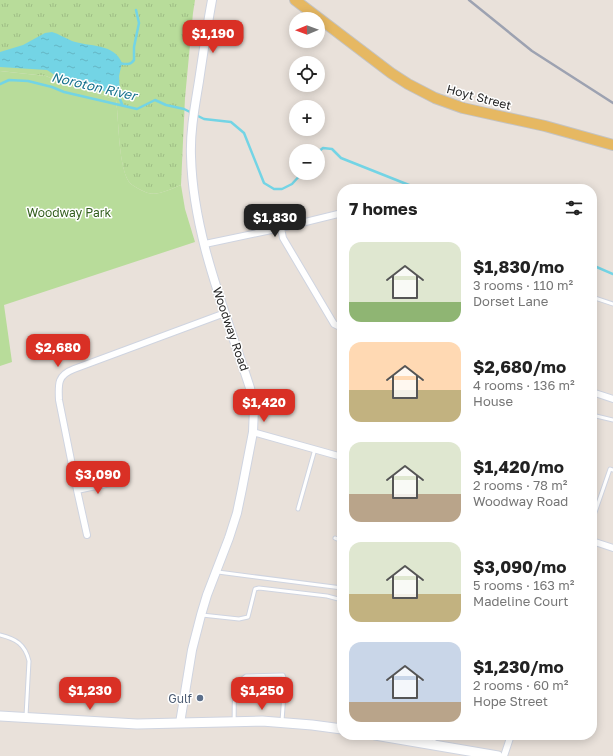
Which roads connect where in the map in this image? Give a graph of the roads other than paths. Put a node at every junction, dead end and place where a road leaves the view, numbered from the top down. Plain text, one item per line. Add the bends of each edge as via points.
1 (212, 0) edge
2 (294, 0) edge
3 (613, 145) edge
4 (337, 214) edge
5 (280, 228) junction
6 (204, 244) junction
7 (597, 298) edge
8 (613, 304) edge
9 (225, 313) junction
10 (337, 326) edge
11 (597, 394) edge
12 (613, 399) edge
13 (597, 416) edge
14 (613, 420) edge
15 (253, 432) junction
16 (315, 449) junction
17 (337, 456) edge
18 (613, 470) edge
19 (115, 482) dead end
20 (77, 490) junction
21 (597, 507) edge
22 (298, 509) dead end
23 (87, 535) dead end
24 (597, 543) edge
25 (613, 548) edge
26 (216, 572) junction
27 (337, 587) edge
28 (337, 599) edge
29 (201, 615) junction
30 (0, 635) edge
31 (0, 716) edge
32 (26, 718) junction
33 (234, 721) junction
34 (282, 722) junction
35 (180, 723) junction
36 (337, 728) edge
37 (407, 740) edge
38 (434, 740) edge
39 (509, 740) edge
40 (433, 744) junction
41 (498, 756) edge
42 (504, 756) edge

1 - 6 street, Woodway Road via 191,138 191,166
2 - 3 main road, Hoyt Street via 391,73 435,98 463,108 545,126
4 - 5 street
5 - 6 street
5 - 10 street
6 - 9 street, Woodway Road
7 - 8 lane
9 - 15 street, Woodway Road via 252,394
9 - 20 street via 74,369 61,377 58,386 59,400
11 - 12 street
13 - 14 lane
15 - 16 street
15 - 26 street, Woodway Road via 237,513
16 - 17 street
16 - 22 lane
18 - 21 lane via 610,469
19 - 20 street
20 - 23 street
24 - 25 street
26 - 27 lane
26 - 29 street, Woodway Road
28 - 29 lane via 259,588 255,589 248,617 239,619
29 - 35 street, Woodway Road via 192,650
30 - 32 lane via 16,640 28,656
31 - 32 main road
32 - 35 main road via 118,724
33 - 34 main road
33 - 34 lane via 237,684 242,678 284,675
33 - 35 main road
34 - 36 main road
37 - 40 main road
38 - 40 lane
39 - 42 street
40 - 41 main road

